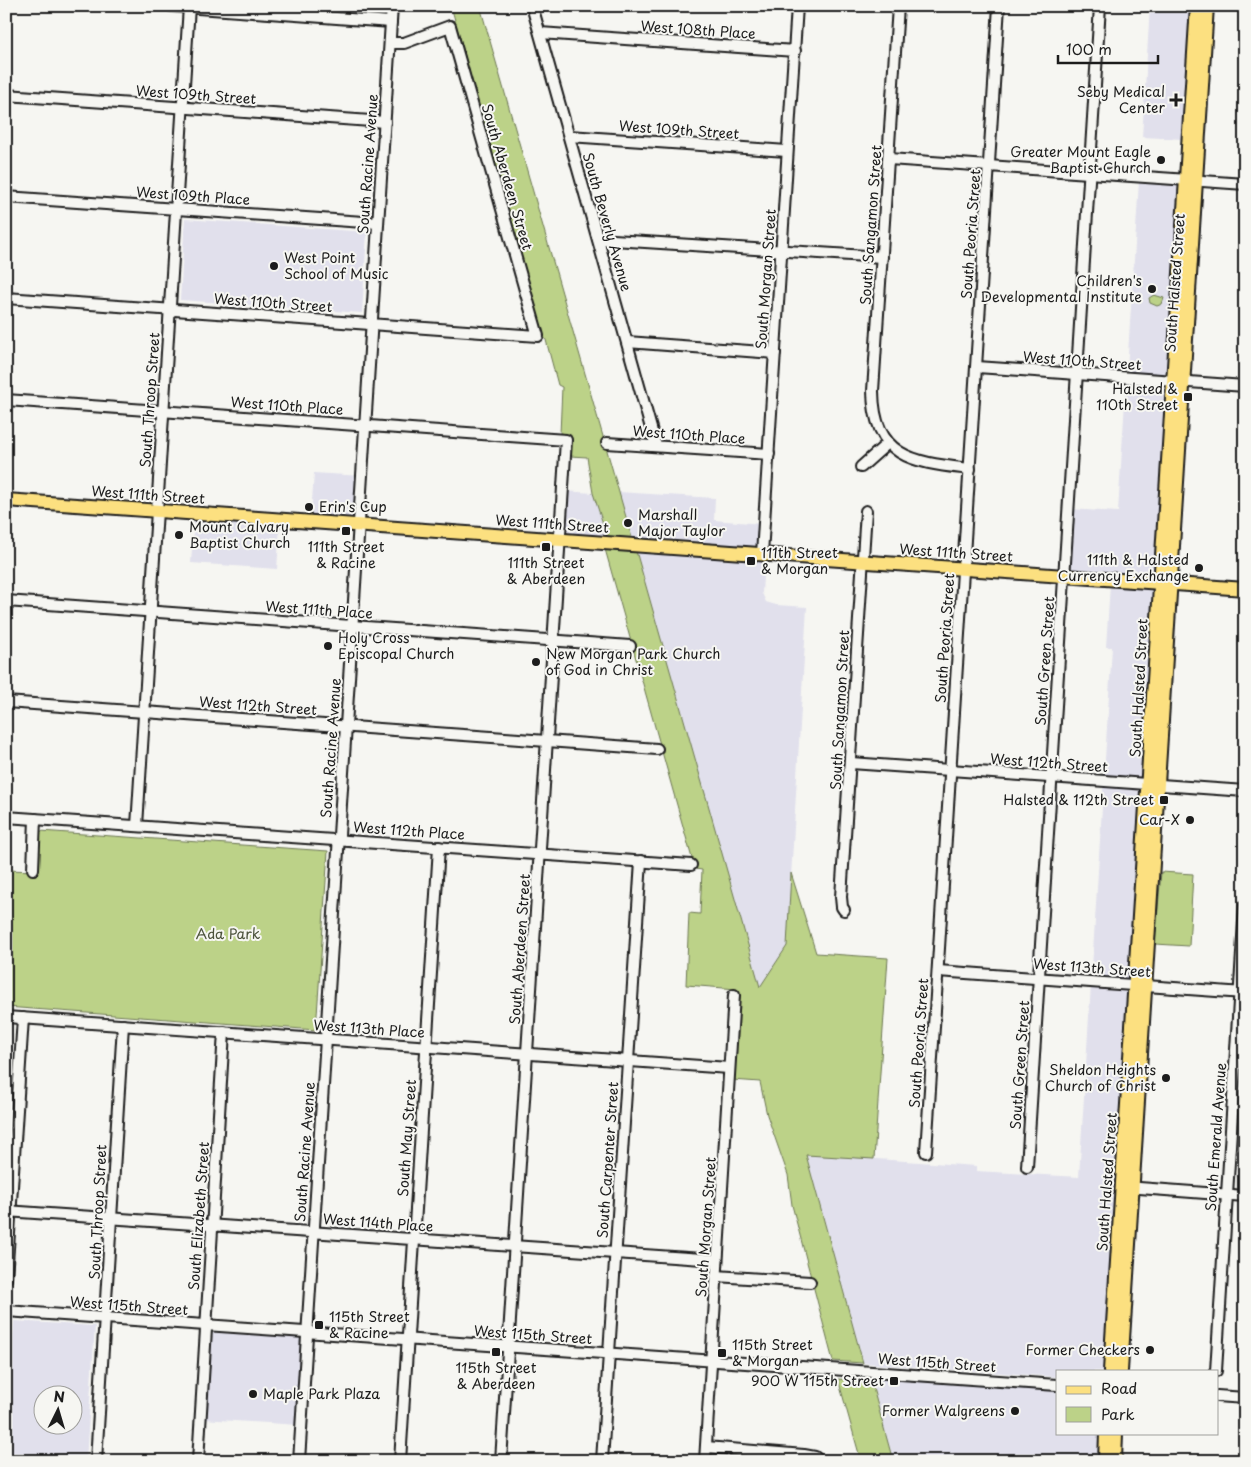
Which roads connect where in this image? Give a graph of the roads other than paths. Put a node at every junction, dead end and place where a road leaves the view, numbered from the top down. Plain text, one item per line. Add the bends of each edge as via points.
1 (171, 6) edge
2 (392, 6) edge
3 (532, 6) edge
4 (797, 6) edge
5 (898, 6) edge
6 (1000, 6) edge
7 (1100, 6) edge
8 (1197, 6) edge
9 (1207, 6) edge
10 (189, 7) edge
11 (391, 22) junction
12 (540, 33) junction
13 (390, 43) junction
14 (794, 51) junction
15 (6, 95) edge
16 (182, 108) junction
17 (385, 122) junction
18 (569, 136) junction
19 (788, 151) junction
20 (889, 159) junction
21 (989, 166) junction
22 (1090, 173) junction
23 (1191, 180) junction
24 (1245, 184) edge
25 (6, 197) edge
26 (176, 209) junction
27 (378, 223) junction
28 (598, 239) junction
29 (782, 251) junction
30 (882, 258) junction
31 (6, 298) edge
32 (169, 310) junction
33 (372, 324) junction
34 (538, 336) joint
35 (627, 342) junction
36 (775, 353) junction
37 (977, 367) junction
38 (1077, 374) junction
39 (1178, 381) junction
40 (1245, 386) edge
41 (6, 400) edge
42 (163, 411) junction
43 (365, 425) junction
44 (566, 440) joint
45 (607, 443) dead end
46 (888, 443) junction
47 (656, 446) junction
48 (769, 454) junction
49 (861, 466) dead end
50 (970, 469) junction
51 (6, 500) edge
52 (156, 511) junction
53 (866, 511) dead end
54 (359, 525) junction
55 (560, 540) junction
56 (762, 554) junction
57 (862, 561) junction
58 (964, 568) junction
59 (1064, 576) junction
60 (1165, 583) junction
61 (1245, 589) edge
62 (6, 601) edge
63 (150, 611) junction
64 (352, 626) junction
65 (554, 640) junction
66 (630, 646) dead end
67 (6, 702) edge
68 (144, 712) junction
69 (346, 726) junction
70 (547, 741) junction
71 (657, 749) dead end
72 (851, 763) junction
73 (950, 770) junction
74 (1052, 777) junction
75 (1153, 784) junction
76 (1245, 791) edge
77 (6, 817) edge
78 (36, 819) junction
79 (137, 826) junction
80 (339, 840) junction
81 (439, 847) junction
82 (540, 854) junction
83 (641, 861) junction
84 (690, 865) dead end
85 (33, 869) dead end
86 (1245, 905) edge
87 (844, 910) dead end
88 (938, 971) junction
89 (1039, 978) junction
90 (1140, 985) junction
91 (1242, 993) edge
92 (734, 995) dead end
93 (6, 1017) edge
94 (22, 1018) junction
95 (123, 1025) junction
96 (224, 1032) junction
97 (326, 1040) junction
98 (426, 1046) junction
99 (527, 1054) junction
100 (628, 1061) junction
101 (729, 1068) junction
102 (926, 1152) dead end
103 (1027, 1167) dead end
104 (1127, 1187) junction
105 (1226, 1194) junction
106 (1245, 1196) edge
107 (8, 1211) edge
108 (112, 1218) junction
109 (212, 1225) junction
110 (314, 1232) junction
111 (414, 1239) junction
112 (515, 1246) junction
113 (616, 1253) junction
114 (717, 1260) junction
115 (716, 1276) junction
116 (6, 1279) edge
117 (810, 1282) dead end
118 (6, 1312) edge
119 (105, 1318) junction
120 (206, 1326) junction
121 (308, 1333) junction
122 (408, 1340) junction
123 (508, 1347) junction
124 (609, 1354) junction
125 (711, 1361) junction
126 (1110, 1370) edge
127 (1121, 1370) edge
128 (1216, 1370) edge
129 (1056, 1385) edge
130 (1218, 1396) edge
131 (1245, 1398) edge
132 (1106, 1434) edge
133 (1116, 1434) edge
134 (706, 1448) junction
135 (817, 1459) edge
136 (96, 1461) edge
137 (198, 1461) edge
138 (299, 1461) edge
139 (400, 1461) edge
140 (501, 1461) edge
141 (602, 1461) edge
142 (705, 1461) edge
143 (1105, 1461) edge
144 (1115, 1461) edge

1 - 10 street
2 - 11 street, South Racine Avenue
3 - 12 street, South Beverly Avenue
4 - 14 street, South Morgan Street
5 - 20 street, South Sangamon Street
6 - 21 street, South Peoria Street
7 - 22 street, South Green Street
8 - 23 main road, South Halsted Street
9 - 23 main road, South Halsted Street
10 - 11 street
10 - 16 street, South Throop Street
11 - 13 street, South Racine Avenue
12 - 14 street, West 108th Place
12 - 18 street, South Beverly Avenue
13 - 17 street, South Racine Avenue
13 - 34 street, South Aberdeen Street via 404,43 450,26
14 - 19 street, South Morgan Street
15 - 16 street, West 109th Street
16 - 17 street, West 109th Street
16 - 26 street, South Throop Street
17 - 27 street, South Racine Avenue
18 - 19 street, West 109th Street
18 - 28 street, South Beverly Avenue
19 - 29 street, South Morgan Street
20 - 21 street
20 - 30 street, South Sangamon Street
21 - 22 street
21 - 37 street, South Peoria Street
22 - 23 street
22 - 38 street, South Green Street
23 - 24 street
23 - 39 main road, South Halsted Street
25 - 26 street, West 109th Place
26 - 27 street, West 109th Place
26 - 32 street, South Throop Street
27 - 33 street, South Racine Avenue
28 - 29 street
28 - 35 street, South Beverly Avenue
29 - 30 street
29 - 36 street, South Morgan Street
30 - 46 street, South Sangamon Street via 874,402 877,422
31 - 32 street, West 110th Street
32 - 33 street, West 110th Street
32 - 42 street, South Throop Street
33 - 34 street, West 110th Street
33 - 43 street, South Racine Avenue
35 - 36 street
35 - 47 street, South Beverly Avenue
36 - 48 street, South Morgan Street
37 - 38 street, West 110th Street
37 - 50 street, South Peoria Street
38 - 39 street, West 110th Street
38 - 59 street, South Green Street
39 - 40 street, West 110th Street
39 - 60 main road, South Halsted Street
41 - 42 street, West 110th Place
42 - 43 street, West 110th Place
42 - 52 street, South Throop Street
43 - 44 street, West 110th Place
43 - 54 street, South Racine Avenue
44 - 55 street, South Aberdeen Street
45 - 47 street, West 110th Place
46 - 49 street
46 - 50 street, South Sangamon Street via 918,461
47 - 48 street, West 110th Place
48 - 56 street, South Morgan Street
50 - 58 street, South Peoria Street
51 - 52 main road, West 111th Street
52 - 54 main road, West 111th Street
52 - 63 street, South Throop Street
53 - 57 street, South Sangamon Street
54 - 55 main road, West 111th Street
54 - 64 street, South Racine Avenue
55 - 56 main road, West 111th Street
55 - 65 street, South Aberdeen Street
56 - 57 main road, West 111th Street
57 - 58 main road, West 111th Street
57 - 72 street, South Sangamon Street
58 - 59 main road, West 111th Street
58 - 73 street, South Peoria Street
59 - 60 main road, West 111th Street
59 - 74 street, South Green Street
60 - 61 main road, West 111th Street
60 - 75 main road, South Halsted Street
62 - 63 street, West 111th Place
63 - 64 street, West 111th Place
63 - 68 street, South Throop Street
64 - 65 street, West 111th Place
64 - 69 street, South Racine Avenue
65 - 66 street, West 111th Place
65 - 70 street, South Aberdeen Street
67 - 68 street, West 112th Street
68 - 69 street, West 112th Street
68 - 79 street, South Throop Street
69 - 70 street, West 112th Street
69 - 80 street, South Racine Avenue
70 - 71 street, West 112th Street
70 - 82 street, South Aberdeen Street
72 - 73 street, West 112th Street
72 - 87 street, South Sangamon Street via 841,897
73 - 74 street, West 112th Street
73 - 88 street, South Peoria Street
74 - 75 street, West 112th Street
74 - 89 street, South Green Street
75 - 76 street, West 112th Street
75 - 90 main road, South Halsted Street
77 - 78 street, West 112th Place
78 - 79 street, West 112th Place
78 - 85 street
79 - 80 street, West 112th Place
80 - 81 street, West 112th Place
80 - 97 street, South Racine Avenue
81 - 82 street, West 112th Place
81 - 98 street, South May Street
82 - 83 street, West 112th Place
82 - 99 street, South Aberdeen Street
83 - 84 street, West 112th Place
83 - 100 street, South Carpenter Street
86 - 91 street, South Emerald Avenue
88 - 89 street, West 113th Street
88 - 102 street, South Peoria Street
89 - 90 street, West 113th Street
89 - 103 street, South Green Street
90 - 91 street, West 113th Street
90 - 104 main road, South Halsted Street
91 - 105 street, South Emerald Avenue
92 - 101 street, South Morgan Street
93 - 94 street, West 113th Place
94 - 95 street, West 113th Place
94 - 107 street
95 - 96 street, West 113th Place
95 - 108 street, South Throop Street
96 - 97 street, West 113th Place
96 - 109 street, South Elizabeth Street
97 - 98 street, West 113th Place
97 - 110 street, South Racine Avenue
98 - 99 street, West 113th Place
98 - 111 street, South May Street
99 - 100 street, West 113th Place
99 - 112 street, South Aberdeen Street
100 - 101 street, West 113th Place
100 - 113 street, South Carpenter Street
101 - 114 street, South Morgan Street
104 - 105 street
104 - 126 main road, South Halsted Street
104 - 127 main road, South Halsted Street
105 - 106 street
105 - 128 street, South Emerald Avenue
107 - 108 street, West 114th Place
107 - 116 street
108 - 109 street, West 114th Place
108 - 119 street, South Throop Street
109 - 110 street, West 114th Place
109 - 120 street, South Elizabeth Street
110 - 111 street, West 114th Place
110 - 121 street, South Racine Avenue
111 - 112 street, West 114th Place
111 - 122 street, South May Street
112 - 113 street, West 114th Place
112 - 123 street, South Aberdeen Street
113 - 114 street, West 114th Place
113 - 124 street, South Carpenter Street
114 - 115 street, South Morgan Street
115 - 117 street
115 - 125 street, South Morgan Street
118 - 119 street, West 115th Street
119 - 120 street, West 115th Street
119 - 136 street, South Throop Street
120 - 121 street, West 115th Street
120 - 137 street, South Elizabeth Street
121 - 122 street, West 115th Street
121 - 138 street, South Racine Avenue
122 - 123 street, West 115th Street
122 - 139 street, South May Street
123 - 124 street, West 115th Street
123 - 140 street, South Aberdeen Street
124 - 125 street, West 115th Street
124 - 141 street, South Carpenter Street
125 - 129 street, West 115th Street
125 - 134 street, South Morgan Street
130 - 131 street
132 - 143 main road
133 - 144 main road
134 - 135 street via 804,1454
134 - 142 street, South Morgan Street

